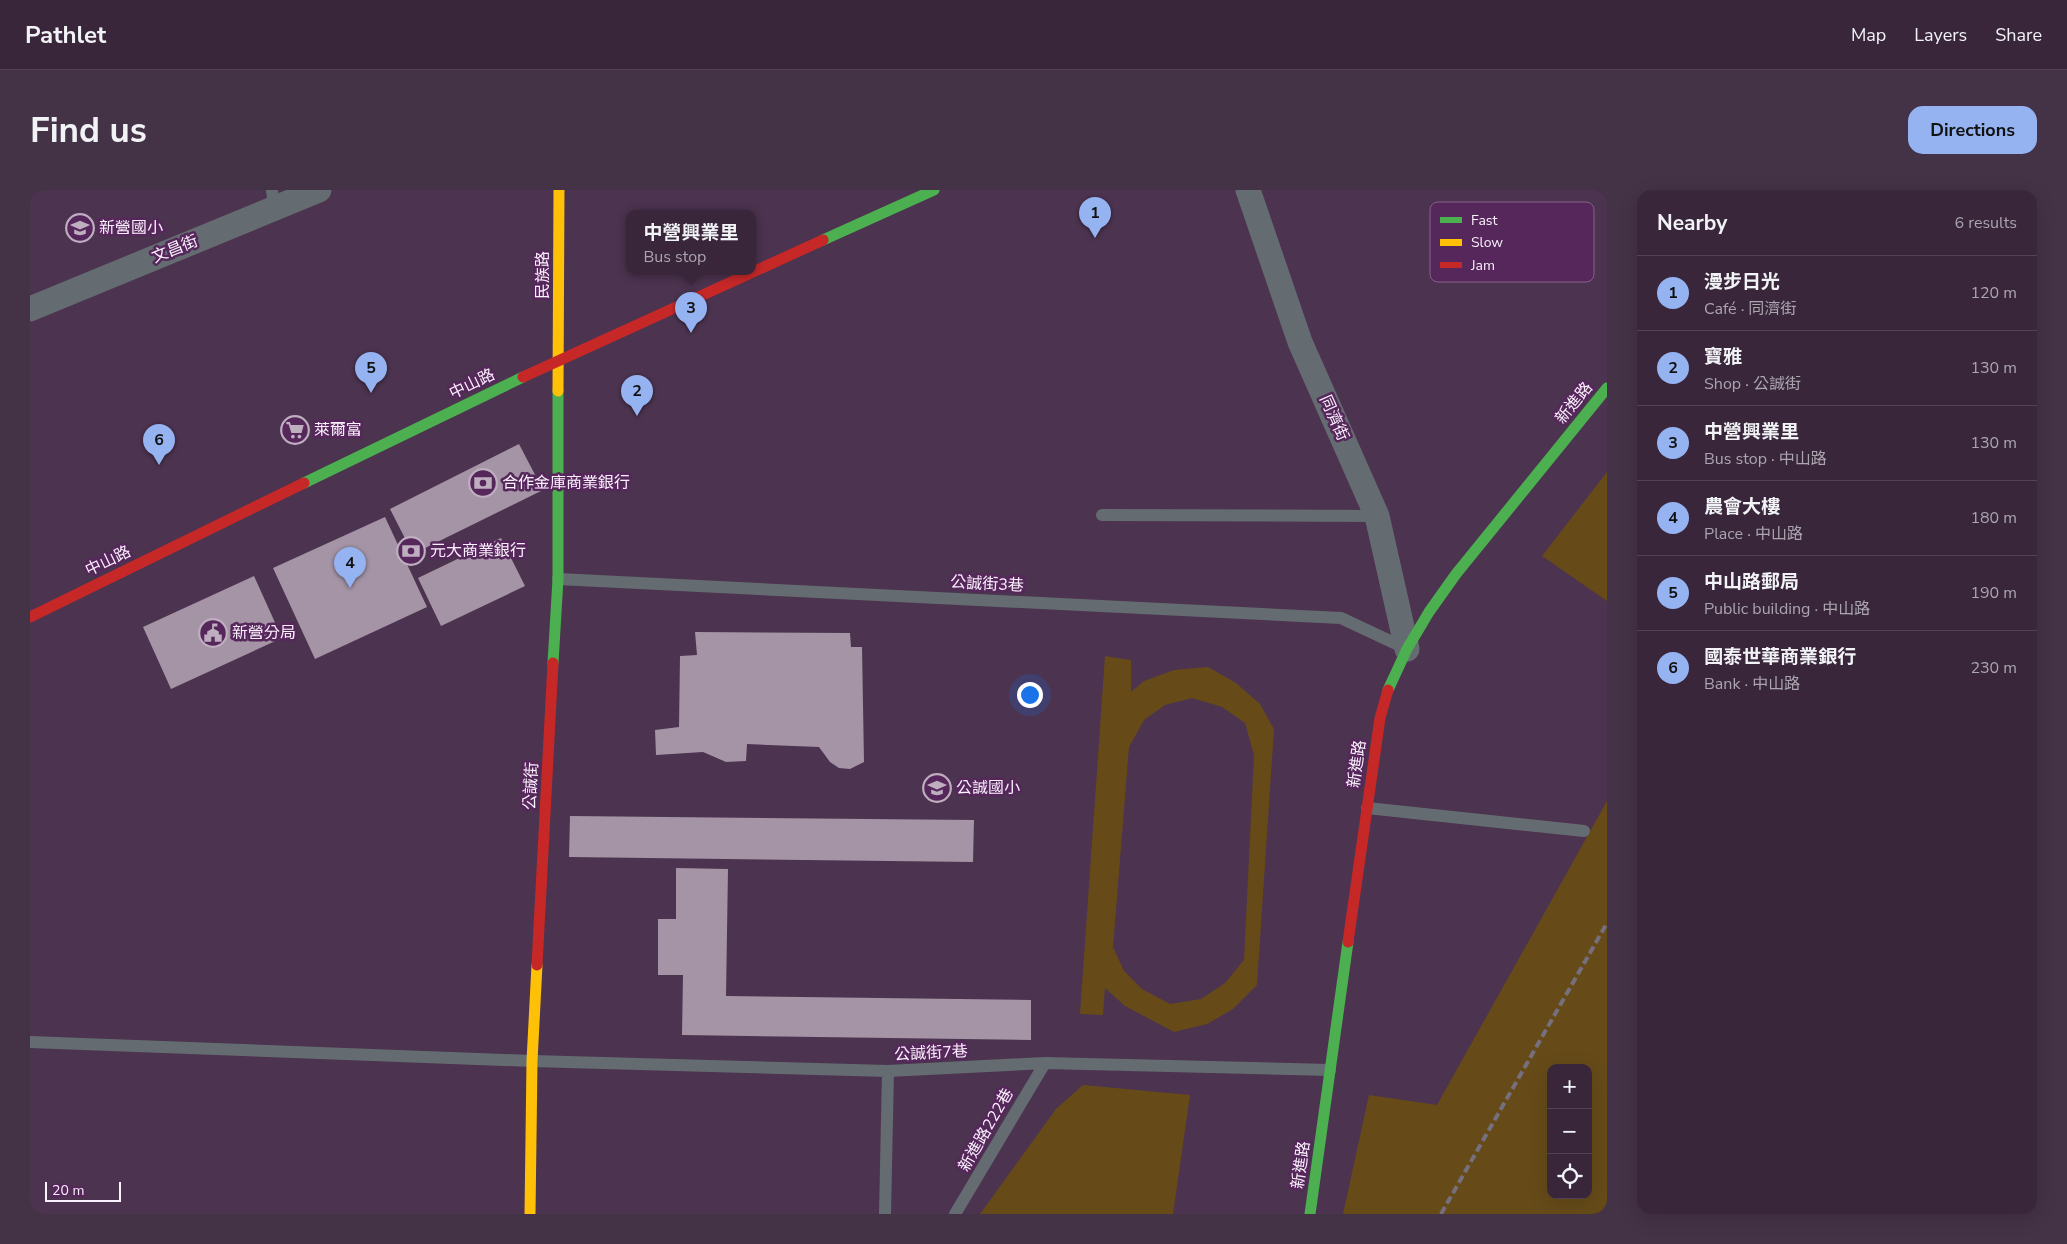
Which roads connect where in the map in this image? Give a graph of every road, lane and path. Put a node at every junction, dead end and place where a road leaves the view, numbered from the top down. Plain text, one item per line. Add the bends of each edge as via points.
1 (320, 190) edge
2 (559, 190) edge
3 (934, 190) edge
4 (1248, 190) edge
5 (273, 199) edge
6 (756, 270) edge
7 (746, 275) edge
8 (30, 308) edge
9 (560, 359) junction
10 (1607, 388) edge
11 (1102, 515) dead end
12 (1377, 516) junction
13 (558, 579) junction
14 (30, 617) edge
15 (1407, 649) junction
16 (1367, 808) junction
17 (1584, 831) dead end
18 (30, 1042) edge
19 (532, 1060) junction
20 (1045, 1063) junction
21 (1330, 1070) junction
22 (888, 1071) junction
23 (530, 1214) edge
24 (885, 1214) edge
25 (955, 1214) edge
26 (1310, 1214) edge

1 - 5 street, 文昌街
2 - 9 street, 民族路
3 - 6 street, 中山路
4 - 12 street, 同濟街 via 1300,342
5 - 8 street, 文昌街
7 - 9 street, 中山路
9 - 13 street, 公誠街
9 - 14 street, 中山路
10 - 15 street, 新進路 via 1456,574
11 - 12 lane
12 - 15 street, 同濟街
13 - 15 lane, 公誠街3巷 via 1341,618
13 - 19 street, 公誠街
15 - 16 street, 新進路 via 1390,682 1380,718
16 - 17 lane
16 - 21 street, 新進路
18 - 19 lane, 公誠街7巷
19 - 22 lane, 公誠街7巷
19 - 23 street, 公誠街
20 - 21 lane, 公誠街7巷
20 - 22 lane, 公誠街7巷
20 - 25 lane, 新進路222巷
21 - 26 street, 新進路
22 - 24 lane

